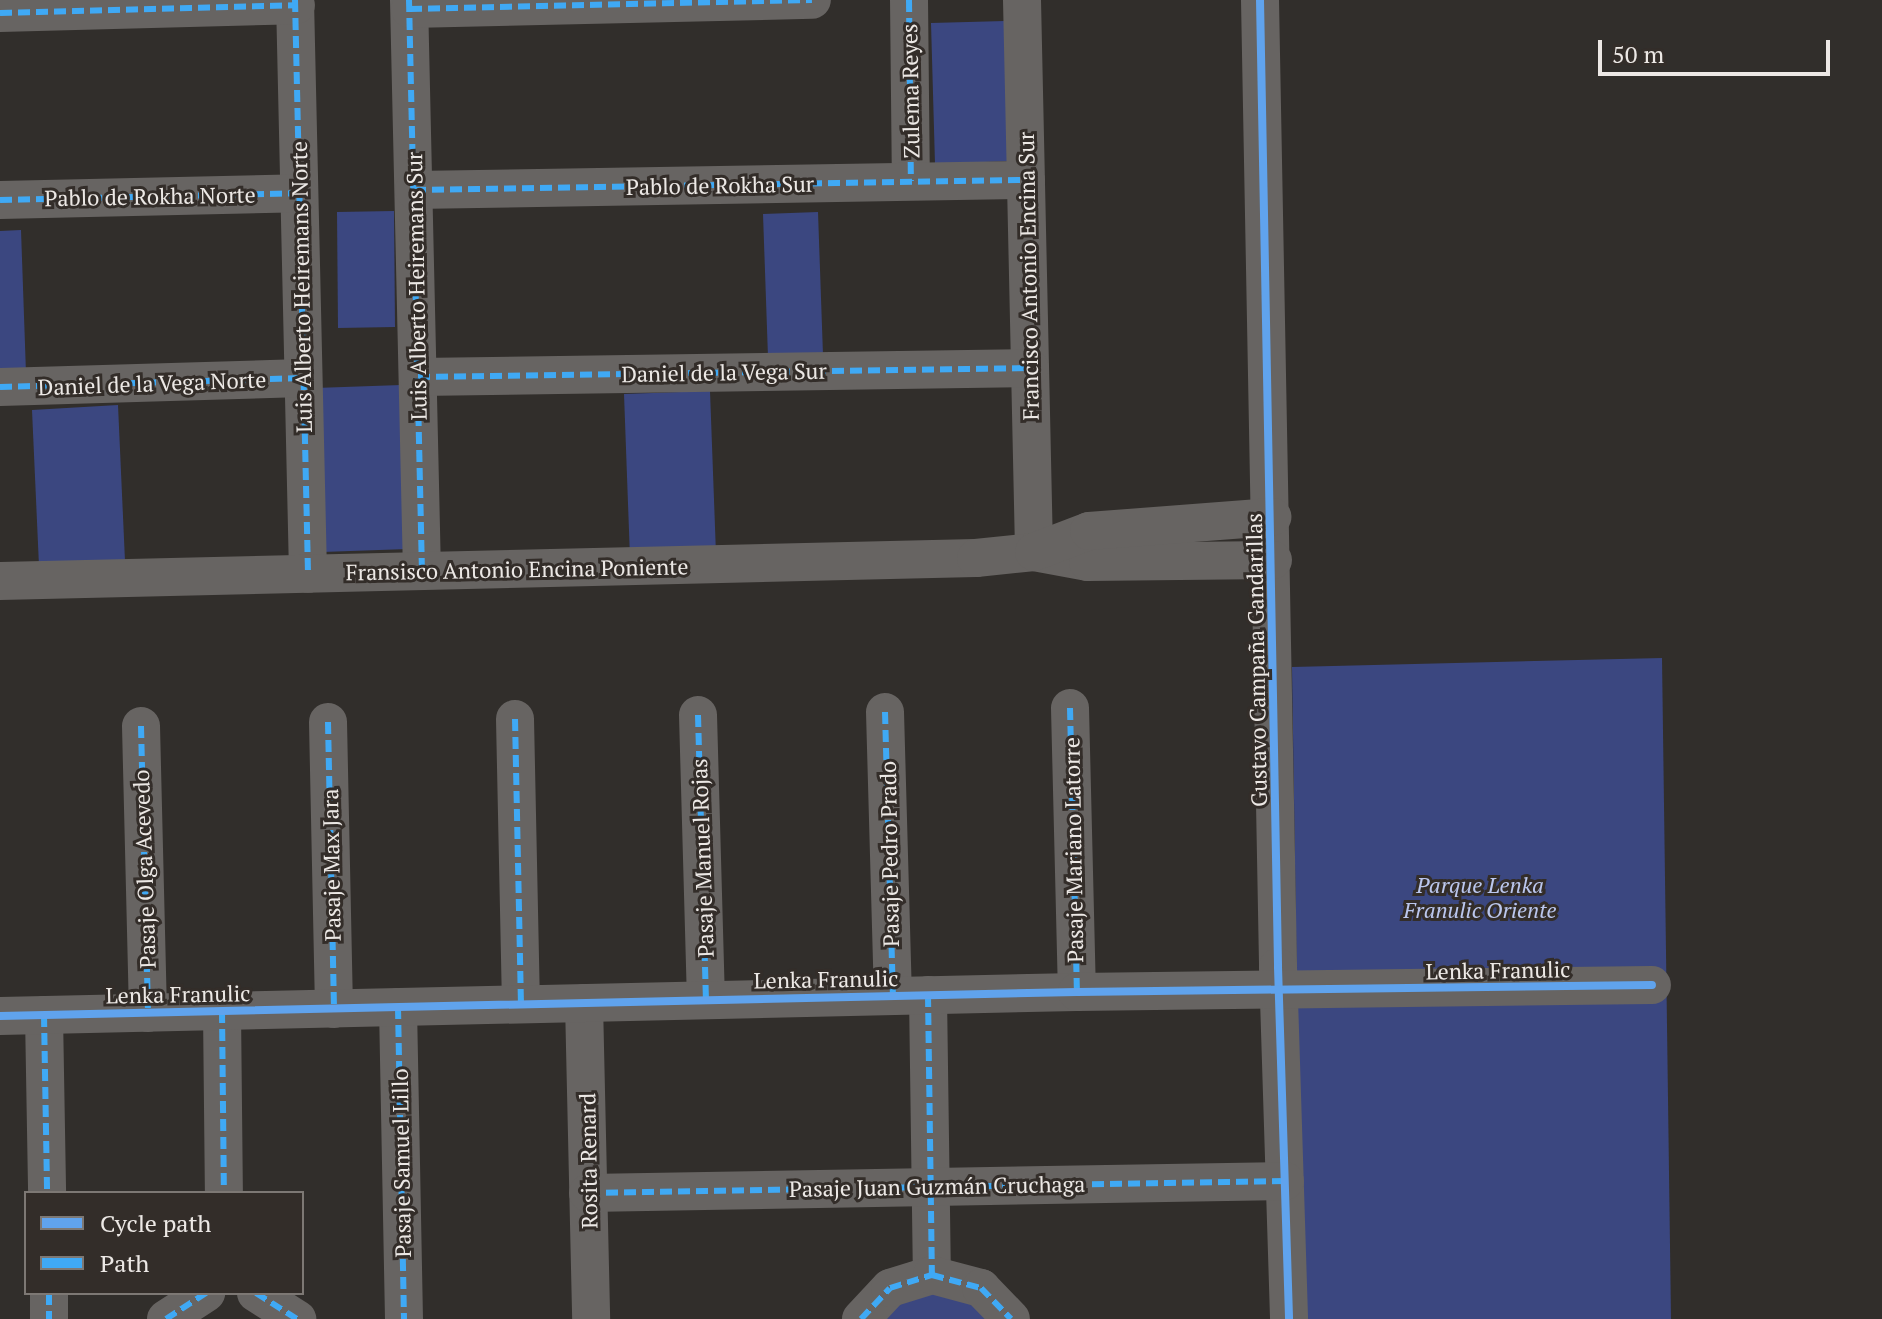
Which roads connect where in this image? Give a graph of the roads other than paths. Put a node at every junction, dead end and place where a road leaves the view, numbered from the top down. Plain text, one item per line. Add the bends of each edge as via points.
1 (812, 0) edge
2 (909, 0) edge
3 (1022, 0) edge
4 (1260, 0) edge
5 (296, 2) edge
6 (410, 4) edge
7 (0, 13) edge
8 (1026, 180) junction
9 (911, 181) junction
10 (414, 190) junction
11 (299, 193) junction
12 (0, 200) edge
13 (1030, 368) junction
14 (418, 377) junction
15 (303, 378) junction
16 (0, 387) edge
17 (1272, 517) junction
18 (1034, 552) junction
19 (1273, 560) junction
20 (422, 571) junction
21 (308, 574) junction
22 (0, 581) edge
23 (1070, 708) dead end
24 (885, 712) dead end
25 (698, 715) dead end
26 (515, 719) dead end
27 (328, 722) dead end
28 (141, 726) dead end
29 (1652, 985) dead end
30 (1077, 992) junction
31 (1279, 993) junction
32 (910, 996) junction
33 (706, 1000) junction
34 (584, 1003) junction
35 (521, 1004) junction
36 (398, 1007) junction
37 (334, 1009) junction
38 (222, 1011) junction
39 (148, 1013) junction
40 (44, 1015) junction
41 (0, 1016) edge
42 (1285, 1181) junction
43 (930, 1185) junction
44 (47, 1191) edge
45 (224, 1191) edge
46 (588, 1193) junction
47 (932, 1275) junction
48 (49, 1295) edge
49 (203, 1295) edge
50 (259, 1295) edge
51 (49, 1319) edge
52 (166, 1319) edge
53 (297, 1319) edge
54 (404, 1319) edge
55 (591, 1319) edge
56 (861, 1319) edge
57 (1011, 1319) edge
58 (1289, 1319) edge

1 - 6 street
2 - 9 street, Zulema Reyes
3 - 8 street, Francisco Antonio Encina Sur
4 - 17 street, Gustavo Campaña Gandarillas
5 - 7 street
5 - 11 street, Luis Alberto Heiremans Norte
6 - 10 street, Luis Alberto Heiremans Sur
8 - 9 street, Pablo de Rokha Sur
8 - 13 street, Francisco Antonio Encina Sur
9 - 10 street, Pablo de Rokha Sur
10 - 14 street, Luis Alberto Heiremans Sur
11 - 12 street, Pablo de Rokha Norte
11 - 15 street, Luis Alberto Heiremans Norte
13 - 14 street, Daniel de la Vega Sur
13 - 18 street, Francisco Antonio Encina Sur
14 - 20 street, Luis Alberto Heiremans Sur
15 - 16 street, Daniel de la Vega Norte
15 - 21 street, Luis Alberto Heiremans Norte
17 - 18 street, Fransisco Antonio Encina Poniente via 1089,531
17 - 19 street, Gustavo Campaña Gandarillas
18 - 19 street, Fransisco Antonio Encina Poniente via 1088,562
18 - 20 street, Fransisco Antonio Encina Poniente via 976,558
19 - 31 street, Gustavo Campaña Gandarillas
20 - 21 street, Fransisco Antonio Encina Poniente
21 - 22 street, Fransisco Antonio Encina Poniente
23 - 30 street, Pasaje Mariano Latorre
24 - 32 street, Pasaje Pedro Prado
25 - 33 street, Pasaje Manuel Rojas
26 - 35 street
27 - 37 street, Pasaje Max Jara
28 - 39 street, Pasaje Olga Acevedo
29 - 31 street, Lenka Franulic
30 - 31 street, Lenka Franulic
30 - 32 street, Lenka Franulic
31 - 42 street, Gustavo Campaña Gandarillas
32 - 33 street, Lenka Franulic
32 - 43 street, Pasaje Pedro Prado
33 - 34 street, Lenka Franulic
34 - 35 street, Lenka Franulic
34 - 46 street, Rosita Renard
35 - 36 street, Lenka Franulic
36 - 37 street, Lenka Franulic
36 - 54 street, Pasaje Samuel Lillo
37 - 38 street, Lenka Franulic
38 - 39 street, Lenka Franulic
38 - 45 street
39 - 40 street, Lenka Franulic
40 - 41 street, Lenka Franulic
40 - 44 street
42 - 43 street, Pasaje Juan Guzmán Cruchaga
42 - 58 street, Gustavo Campaña Gandarillas
43 - 46 street, Pasaje Juan Guzmán Cruchaga
43 - 47 street, Pasaje Pedro Prado
46 - 55 street, Rosita Renard
47 - 56 street via 890,1288
47 - 57 street via 981,1288
48 - 51 street
49 - 52 street
50 - 53 street

